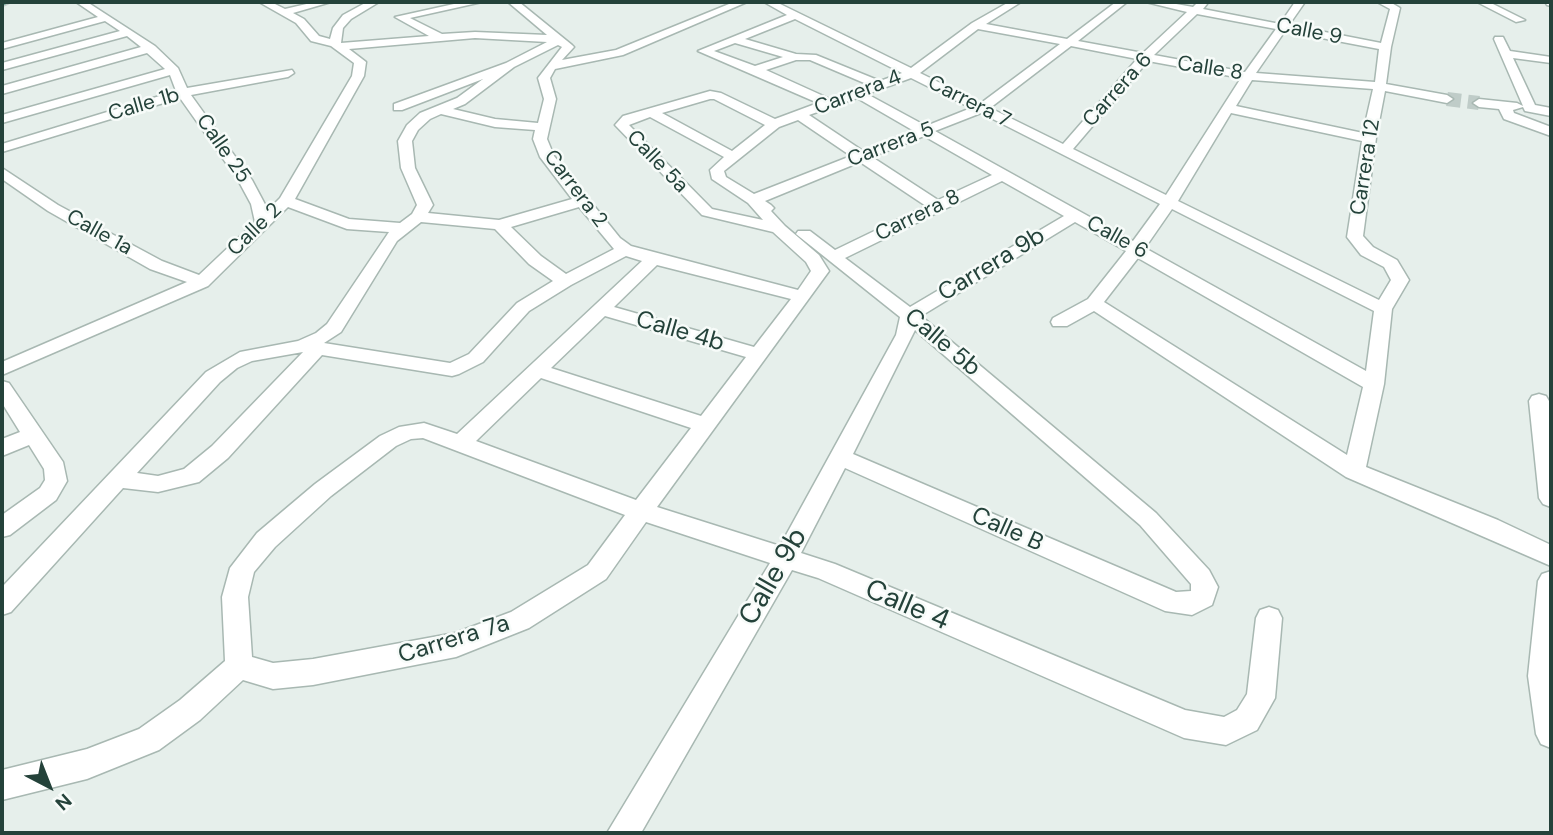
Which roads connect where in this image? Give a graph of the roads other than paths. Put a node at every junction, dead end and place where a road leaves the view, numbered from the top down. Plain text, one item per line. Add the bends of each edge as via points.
1 (81, 2) edge
2 (264, 2) edge
3 (326, 2) edge
4 (374, 2) edge
5 (477, 2) edge
6 (513, 2) edge
7 (742, 2) edge
8 (769, 2) edge
9 (1016, 2) edge
10 (1122, 2) edge
11 (1151, 2) edge
12 (1300, 2) edge
13 (1482, 2) edge
14 (1387, 3) edge
15 (1200, 6) edge
16 (286, 12) junction
17 (796, 15) junction
18 (106, 18) junction
19 (1520, 20) dead end
20 (976, 25) junction
21 (1283, 27) junction
22 (129, 32) junction
23 (660, 36) junction
24 (442, 37) junction
25 (734, 39) junction
26 (1499, 39) dead end
27 (564, 43) junction
28 (1065, 43) junction
29 (338, 44) junction
30 (2, 46) edge
31 (693, 47) junction
32 (1385, 47) junction
33 (151, 48) junction
34 (1507, 54) junction
35 (794, 57) junction
36 (1144, 58) junction
37 (595, 59) junction
38 (1551, 60) edge
39 (510, 65) junction
40 (551, 66) junction
41 (2, 67) edge
42 (174, 70) junction
43 (755, 70) junction
44 (288, 73) dead end
45 (912, 73) junction
46 (1248, 76) junction
47 (882, 86) junction
48 (1380, 86) junction
49 (2, 90) edge
50 (183, 93) junction
51 (859, 94) junction
52 (1447, 99) tunnel mouth
53 (1479, 103) tunnel mouth
54 (830, 104) junction
55 (1504, 106) junction
56 (398, 107) dead end
57 (982, 108) junction
58 (1227, 108) junction
59 (1530, 108) junction
60 (441, 110) junction
61 (651, 112) junction
62 (1551, 112) edge
63 (800, 115) junction
64 (3, 117) edge
65 (774, 124) junction
66 (541, 127) junction
67 (927, 132) junction
68 (1551, 132) edge
69 (1369, 138) junction
70 (2, 148) edge
71 (1065, 150) junction
72 (862, 156) junction
73 (734, 157) junction
74 (2, 172) edge
75 (1003, 175) junction
76 (753, 200) junction
77 (286, 201) junction
78 (581, 201) junction
79 (1170, 201) junction
80 (936, 206) junction
81 (1076, 215) junction
82 (418, 217) junction
83 (262, 221) junction
84 (500, 225) junction
85 (402, 228) junction
86 (779, 229) junction
87 (1136, 249) junction
88 (625, 250) junction
89 (833, 257) junction
90 (654, 259) junction
91 (565, 281) junction
92 (202, 282) junction
93 (802, 296) junction
94 (1094, 303) junction
95 (602, 309) junction
96 (1383, 309) junction
97 (909, 314) junction
98 (1060, 322) dead end
99 (310, 348) junction
100 (758, 354) junction
101 (2, 369) edge
102 (539, 371) junction
103 (1374, 383) junction
104 (2, 388) edge
105 (1539, 401) dead end
106 (705, 425) junction
107 (33, 435) junction
108 (462, 442) junction
109 (2, 448) edge
110 (840, 457) junction
111 (1354, 471) junction
112 (118, 479) junction
113 (1551, 498) edge
114 (641, 511) junction
115 (2, 528) edge
116 (1551, 556) edge
117 (787, 557) junction
118 (1551, 581) edge
119 (1174, 603) joint
120 (2, 604) edge
121 (1269, 618) dead end
122 (239, 666) junction
123 (1551, 734) edge
124 (2, 785) edge
125 (623, 833) edge

1 - 18 street, Calle 25
2 - 16 street
3 - 16 street
4 - 29 street via 347,17 338,28
5 - 24 street via 399,19
6 - 27 street
7 - 23 street via 718,7
8 - 17 street, Carrera 7
9 - 20 street, Carrera 4
10 - 28 street, Carrera 5
11 - 15 street, Calle 9
12 - 21 street
13 - 19 street
14 - 32 street, Carrera 12 via 1395,8
15 - 21 street, Calle 9
15 - 36 street, Carrera 6
16 - 29 street via 300,20 314,39
17 - 25 street
17 - 45 street, Carrera 7
18 - 22 street, Calle 25
18 - 30 street
20 - 28 street, Calle 8
20 - 45 street, Carrera 4
21 - 32 street, Calle 9
21 - 46 street
22 - 33 street, Calle 25
22 - 41 street
23 - 31 street
23 - 37 street
24 - 27 street via 495,35
24 - 29 street
25 - 31 street
25 - 35 street
26 - 34 street
27 - 37 street
27 - 39 street
27 - 40 street
28 - 36 street, Calle 8
28 - 57 street, Carrera 5
29 - 77 street, Calle 2 via 360,62 358,76
31 - 43 street
32 - 48 street, Carrera 12
33 - 42 street, Calle 25
33 - 49 street
34 - 38 street
34 - 59 street
35 - 43 street
35 - 47 street via 812,57
36 - 46 street, Calle 8
36 - 71 street, Carrera 6
37 - 40 street
39 - 56 street
39 - 60 street
40 - 66 street, Carrera 2 via 544,78 550,99
42 - 50 street, Calle 25
42 - 64 street
43 - 54 street
44 - 50 street, Calle 1b
45 - 47 street, Carrera 4
45 - 57 street, Carrera 7
46 - 48 street, Calle 8
46 - 58 street
47 - 51 street, Carrera 4
48 - 52 street, Calle 8
48 - 69 street, Carrera 12
50 - 70 street, Calle 1b
50 - 83 street, Calle 25 via 245,180 259,204
51 - 54 street, Carrera 4
51 - 67 street, Calle 6
53 - 55 street
54 - 63 street, Carrera 4
55 - 59 street
55 - 68 street via 1509,116
57 - 67 street, Carrera 5
57 - 71 street, Carrera 7
58 - 69 street
58 - 79 street
59 - 62 street
60 - 66 street via 495,123
60 - 82 street via 417,121 405,141 408,168 425,205
61 - 65 street, Calle 5a via 710,95
61 - 73 street
61 - 86 street, Calle 5a via 628,119 623,128 701,208
63 - 65 street, Carrera 4
63 - 72 street
65 - 73 street, Carrera 4
66 - 78 street, Carrera 2 via 547,157
67 - 72 street, Carrera 5
67 - 75 street, Calle 6
69 - 96 street, Carrera 12 via 1355,237 1367,251 1391,264 1400,280
71 - 79 street, Carrera 7
72 - 76 street, Carrera 5
72 - 80 street
73 - 76 street, Calle 5b via 717,170 717,176
74 - 92 street, Calle 1a via 53,208 144,258
75 - 80 street, Carrera 8
75 - 81 street, Calle 6
76 - 86 street, Carrera 7a
76 - 89 street, Calle 5b via 786,219
77 - 83 street, Calle 2
77 - 85 street via 347,224
78 - 84 street
78 - 88 street, Carrera 2
79 - 87 street
79 - 96 street, Carrera 7
80 - 89 street, Carrera 8
81 - 87 street, Calle 6
81 - 97 street, Carrera 9b
82 - 84 street
82 - 85 street
83 - 92 street, Calle 2
84 - 91 street
85 - 99 street via 334,328
86 - 93 street, Carrera 7a via 818,265 820,271
87 - 94 street
87 - 103 street, Calle 6
88 - 90 street, Carrera 2
88 - 91 street
89 - 97 street, Calle 5b
90 - 93 street, Carrera 2
90 - 95 street
91 - 99 street via 523,307 476,358 452,370
92 - 101 street, Calle 2
93 - 100 street, Carrera 7a
94 - 98 street
94 - 111 street
95 - 100 street, Calle 4b
95 - 102 street
96 - 103 street, Carrera 12
97 - 110 street, Calle 9b via 905,335
97 - 119 street, Calle 5b via 1157,529 1205,587 1203,597 1192,604
99 - 112 street via 247,356 230,364
99 - 112 street via 220,452 191,476 158,484
100 - 106 street, Carrera 7a
102 - 106 street
102 - 108 street
103 - 111 street, Carrera 12
104 - 107 street
105 - 113 street
106 - 114 street, Carrera 7a
107 - 109 street
107 - 115 street via 54,468 56,481 48,494
108 - 114 street, Calle 4
108 - 122 street via 424,430 397,437 323,490 266,540 243,568 234,597
110 - 117 street, Calle 9b
110 - 119 street, Calle B
111 - 116 street
112 - 120 street
114 - 117 street, Calle 4
114 - 122 street, Carrera 7a via 597,572 520,620 456,645 273,676
117 - 121 street, Calle 4 via 1184,724 1226,732 1247,720 1261,698
117 - 125 street, Calle 9b
118 - 123 street via 1542,676
122 - 124 street via 149,740 88,764

